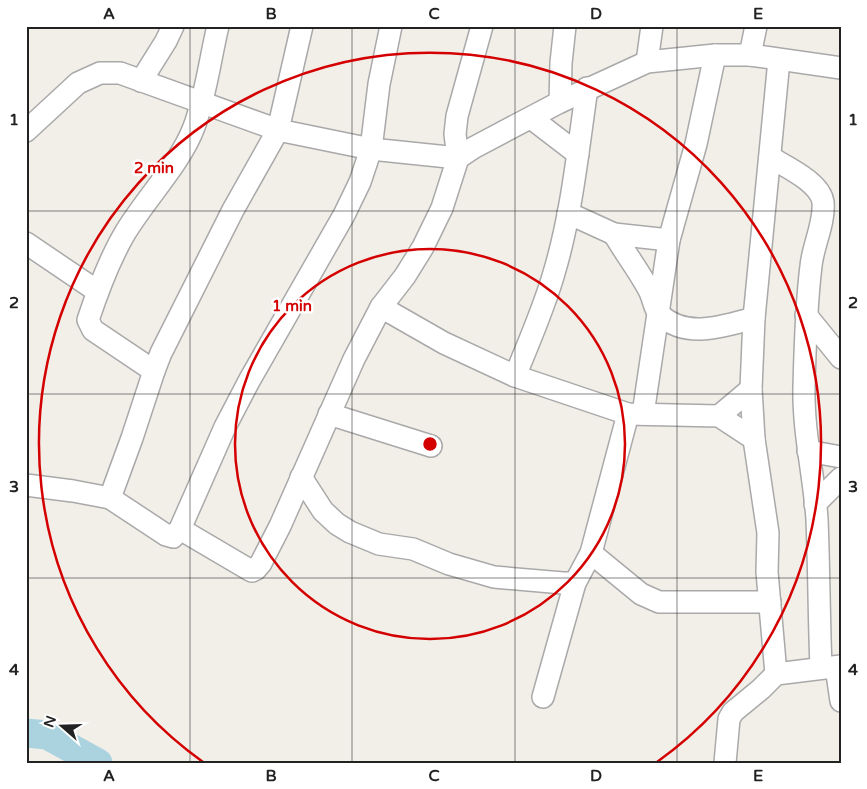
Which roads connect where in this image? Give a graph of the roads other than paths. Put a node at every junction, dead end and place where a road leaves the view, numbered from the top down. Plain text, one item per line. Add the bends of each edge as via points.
1 (173, 26) edge
2 (218, 26) edge
3 (302, 26) edge
4 (391, 26) edge
5 (482, 26) edge
6 (565, 26) edge
7 (652, 26) edge
8 (756, 26) edge
9 (715, 56) junction
10 (750, 56) junction
11 (779, 60) junction
12 (647, 62) junction
13 (841, 68) edge
14 (141, 81) junction
15 (587, 88) junction
16 (560, 102) junction
17 (201, 103) junction
18 (531, 118) junction
19 (278, 130) junction
20 (26, 132) edge
21 (371, 149) junction
22 (578, 154) junction
23 (770, 157) junction
24 (458, 158) junction
25 (568, 213) junction
26 (614, 234) junction
27 (669, 240) junction
28 (26, 243) edge
29 (97, 290) junction
30 (381, 307) junction
31 (658, 313) junction
32 (806, 315) junction
33 (754, 318) junction
34 (683, 327) junction
35 (654, 337) junction
36 (841, 358) edge
37 (154, 371) junction
38 (515, 376) junction
39 (751, 389) junction
40 (329, 414) junction
41 (636, 414) junction
42 (719, 416) junction
43 (754, 439) junction
44 (431, 446) dead end
45 (808, 450) junction
46 (841, 457) edge
47 (301, 477) junction
48 (841, 478) edge
49 (26, 485) edge
50 (110, 498) junction
51 (815, 504) junction
52 (180, 529) junction
53 (591, 553) junction
54 (575, 583) junction
55 (770, 602) junction
56 (832, 667) edge
57 (776, 674) junction
58 (543, 697) dead end
59 (841, 701) edge
60 (725, 763) edge

1 - 14 street
2 - 17 street
3 - 19 street
4 - 21 street via 379,84
5 - 24 street via 457,116
6 - 16 street
7 - 12 street
8 - 10 street
9 - 10 street
9 - 12 street
9 - 27 street via 696,144
10 - 11 street
11 - 13 street
11 - 23 street
12 - 15 street
14 - 17 street
14 - 20 street via 120,73 100,73 78,83
15 - 16 street
15 - 22 street
16 - 18 street
17 - 19 street
17 - 29 street via 194,128 183,148 126,232
18 - 22 street
18 - 24 street
19 - 21 street
19 - 37 street via 233,210
21 - 24 street
21 - 52 street via 344,215 225,427
22 - 25 street
23 - 32 street via 811,183 820,192 823,202 811,264
23 - 33 street
24 - 30 street via 442,208 423,246
25 - 26 street
25 - 38 street via 541,315
26 - 27 street
26 - 31 street via 650,291
27 - 31 street
28 - 29 street
29 - 37 street via 88,320 93,330
30 - 38 street via 444,343
30 - 40 street
31 - 34 street
31 - 35 street
32 - 36 street
32 - 45 street via 804,389
33 - 34 street via 714,329
33 - 39 street
34 - 35 street
35 - 41 street
37 - 50 street
38 - 41 street
39 - 42 street
39 - 43 street
40 - 44 street
40 - 47 street
41 - 42 street
41 - 53 street
42 - 43 street
43 - 55 street via 768,533
45 - 46 street
45 - 51 street
47 - 52 street via 280,526 252,571
47 - 54 street via 323,511 336,524 380,544 413,550 494,577
48 - 51 street
49 - 50 street
50 - 52 street via 166,534 173,537
51 - 56 street
53 - 54 street
53 - 55 street via 641,594 659,602
54 - 58 street
55 - 57 street
56 - 57 street
56 - 59 street
57 - 60 street via 733,712 728,725

